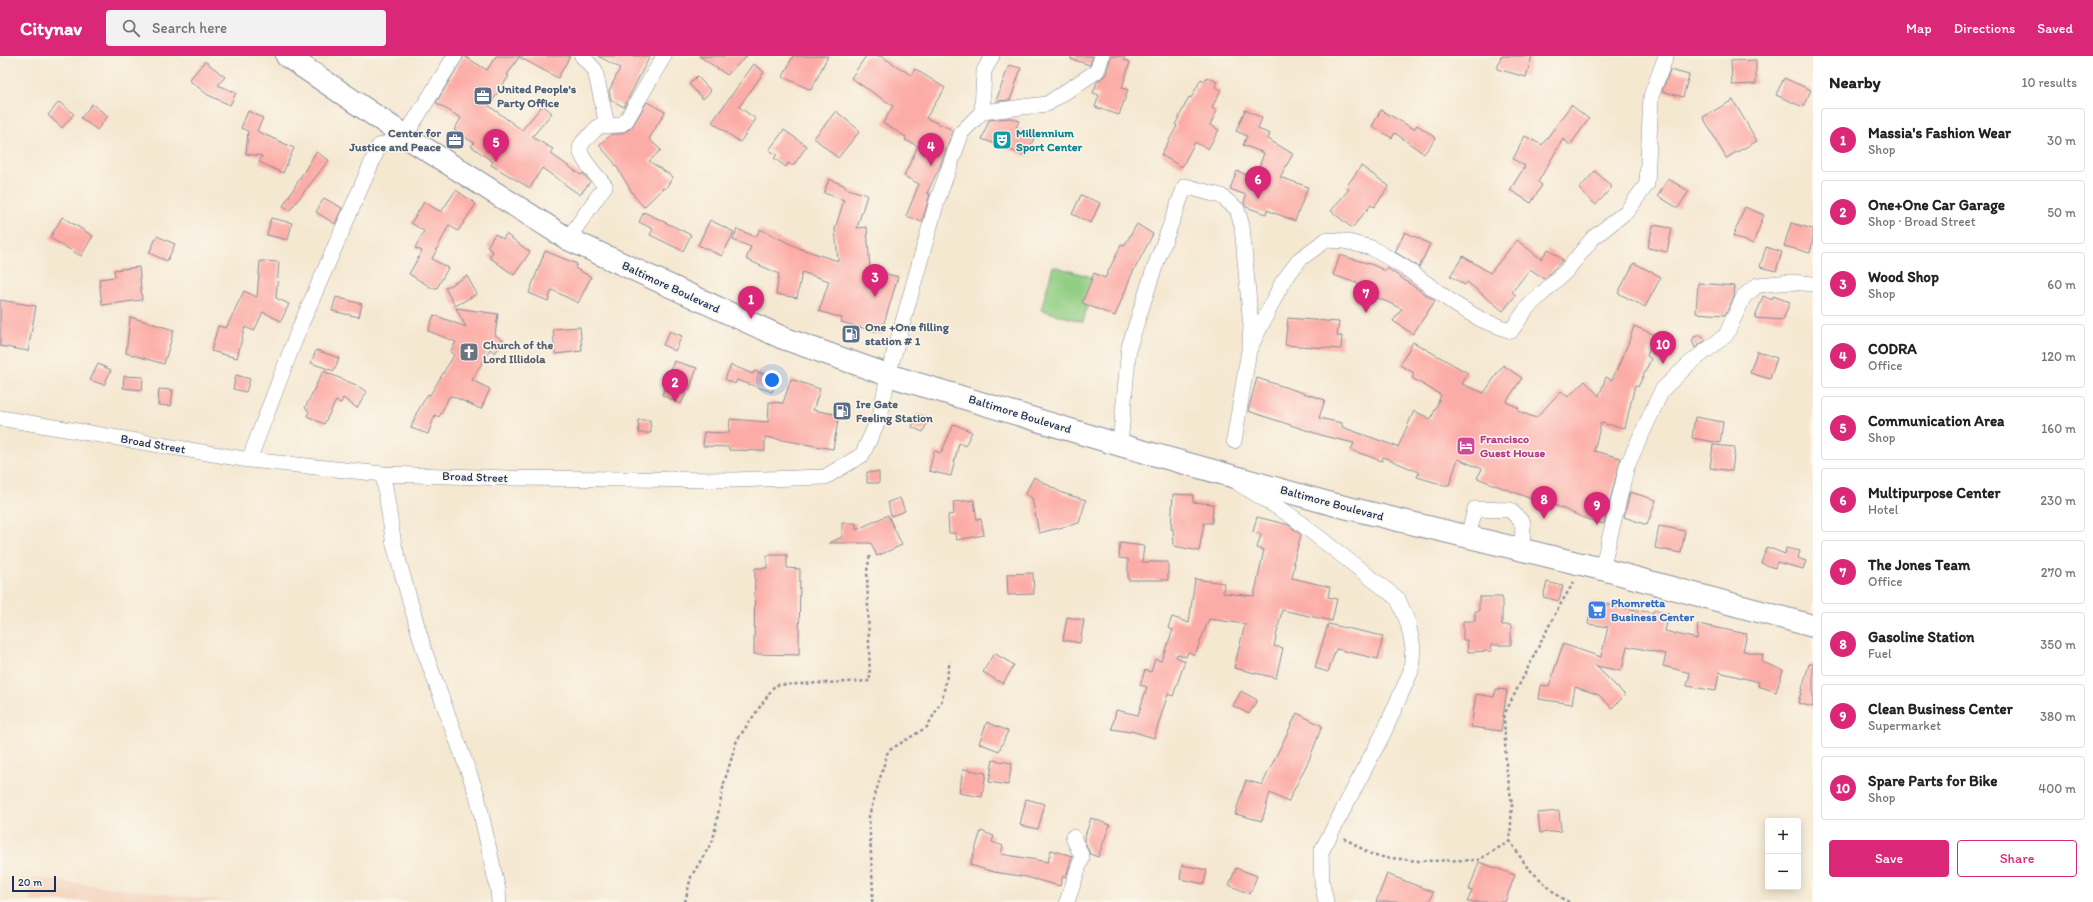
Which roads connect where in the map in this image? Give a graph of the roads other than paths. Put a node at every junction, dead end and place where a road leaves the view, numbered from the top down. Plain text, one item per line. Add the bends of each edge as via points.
1 (287, 56) edge
2 (455, 56) edge
3 (582, 56) edge
4 (664, 56) edge
5 (992, 56) edge
6 (1102, 56) edge
7 (1666, 56) edge
8 (982, 112) junction
9 (607, 125) junction
10 (405, 136) junction
11 (568, 239) junction
12 (1813, 284) edge
13 (1249, 350) junction
14 (888, 375) junction
15 (0, 418) edge
16 (1234, 441) dead end
17 (1120, 444) junction
18 (249, 460) junction
19 (1220, 472) junction
20 (384, 474) junction
21 (1468, 537) junction
22 (1522, 551) junction
23 (1593, 567) junction
24 (1813, 626) edge
25 (1073, 837) dead end
26 (499, 902) edge
27 (1067, 902) edge
28 (1326, 902) edge

1 - 10 highway, Baltimore Boulevard
2 - 10 street
3 - 9 street via 595,70
4 - 9 street via 626,121 620,125
5 - 8 street via 984,71
6 - 8 street via 1097,71 1047,104
7 - 13 street via 1651,96 1647,184 1627,211 1594,238 1567,270 1527,308 1511,331 1482,320 1456,305 1407,269 1372,248 1344,241 1326,240 1300,259 1282,283
8 - 14 street, Broad Street via 962,132 937,201
9 - 11 street via 599,126 581,145 580,151 582,159 606,186
10 - 11 highway, Baltimore Boulevard
10 - 18 street via 379,146 299,329
11 - 14 highway, Baltimore Boulevard via 783,338
12 - 23 street via 1791,282 1758,285 1744,296 1726,335 1689,364 1662,390 1627,466
13 - 16 street
13 - 17 street via 1251,326 1242,226 1237,209 1221,196 1185,186 1128,347
14 - 17 highway, Baltimore Boulevard
14 - 20 street, Broad Street via 880,417 862,455 825,477 733,480
15 - 18 street, Broad Street
17 - 19 highway, Baltimore Boulevard
18 - 20 street, Broad Street
19 - 21 highway, Baltimore Boulevard via 1332,504
19 - 28 street via 1290,515 1382,584 1398,598 1408,623 1413,648 1411,671 1384,732 1321,852 1322,884
20 - 26 street via 394,545 424,650 477,794
21 - 22 highway, Baltimore Boulevard
21 - 22 street via 1475,509 1510,510 1523,523
22 - 23 highway, Baltimore Boulevard
23 - 24 highway, Baltimore Boulevard
25 - 27 street via 1082,857

